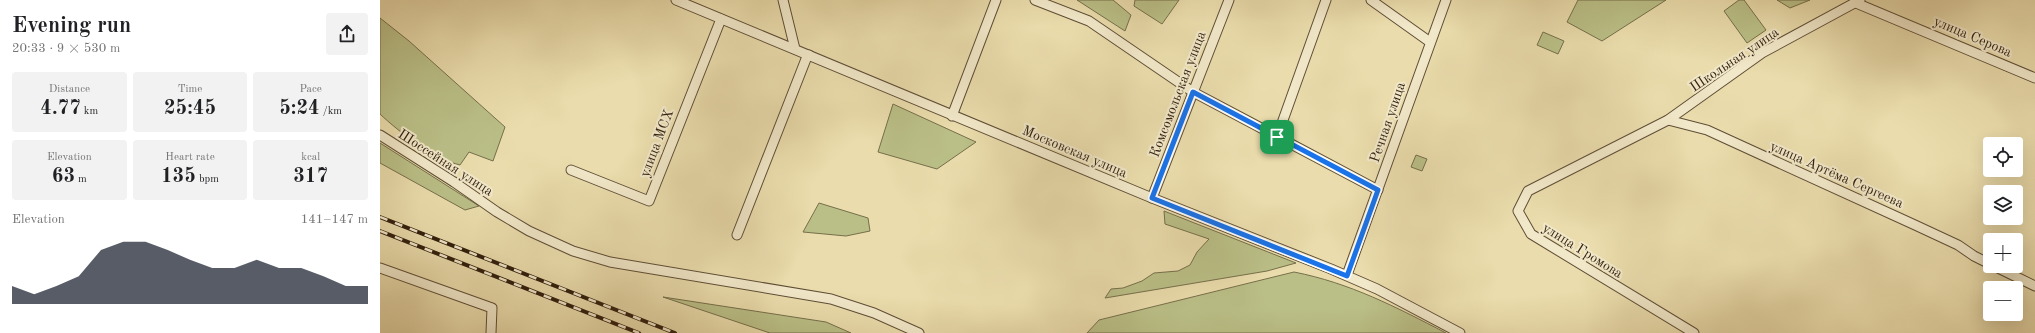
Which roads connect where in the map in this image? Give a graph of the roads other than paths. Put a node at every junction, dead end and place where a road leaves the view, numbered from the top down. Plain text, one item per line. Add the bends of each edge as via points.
1 (676, 0) edge
2 (783, 0) edge
3 (996, 0) edge
4 (1035, 0) edge
5 (1229, 0) edge
6 (1326, 0) edge
7 (1371, 0) edge
8 (1446, 0) edge
9 (1858, 1) edge
10 (721, 19) junction
11 (1430, 42) junction
12 (795, 49) junction
13 (809, 55) junction
14 (2035, 78) edge
15 (1193, 92) junction
16 (952, 116) junction
17 (1668, 120) junction
18 (380, 135) edge
19 (1277, 137) junction
20 (571, 170) dead end
21 (1378, 190) junction
22 (1152, 198) junction
23 (737, 235) dead end
24 (1983, 260) edge
25 (380, 268) edge
26 (2008, 273) edge
27 (1347, 276) junction
28 (2035, 286) edge
29 (490, 333) edge
30 (919, 333) edge
31 (1460, 333) edge
32 (1694, 333) edge

1 - 10 street, Московская улица
2 - 12 street
3 - 16 street
4 - 15 street via 1089,21
5 - 15 street, Комсомольская улица
6 - 19 street
7 - 11 street
8 - 11 street, Речная улица
9 - 14 street, улица Серова
9 - 17 street, Школьная улица via 1762,54
10 - 12 street, Московская улица
10 - 20 street, улица МСХ via 648,200
11 - 21 street, Речная улица
12 - 13 street, Московская улица
13 - 16 street, Московская улица
13 - 23 street
15 - 19 street
15 - 22 street, Комсомольская улица
16 - 22 street, Московская улица
17 - 24 street, улица Артёма Сергеева via 1707,130 1958,245
17 - 32 street, улица Громова via 1528,191 1518,212 1531,234
18 - 30 street, Шоссейная улица via 497,212 529,231 573,251 610,262 831,299 874,312
19 - 21 street
21 - 27 street, Речная улица
22 - 27 street, Московская улица
25 - 29 street via 492,308
26 - 28 street
27 - 31 street, Московская улица

